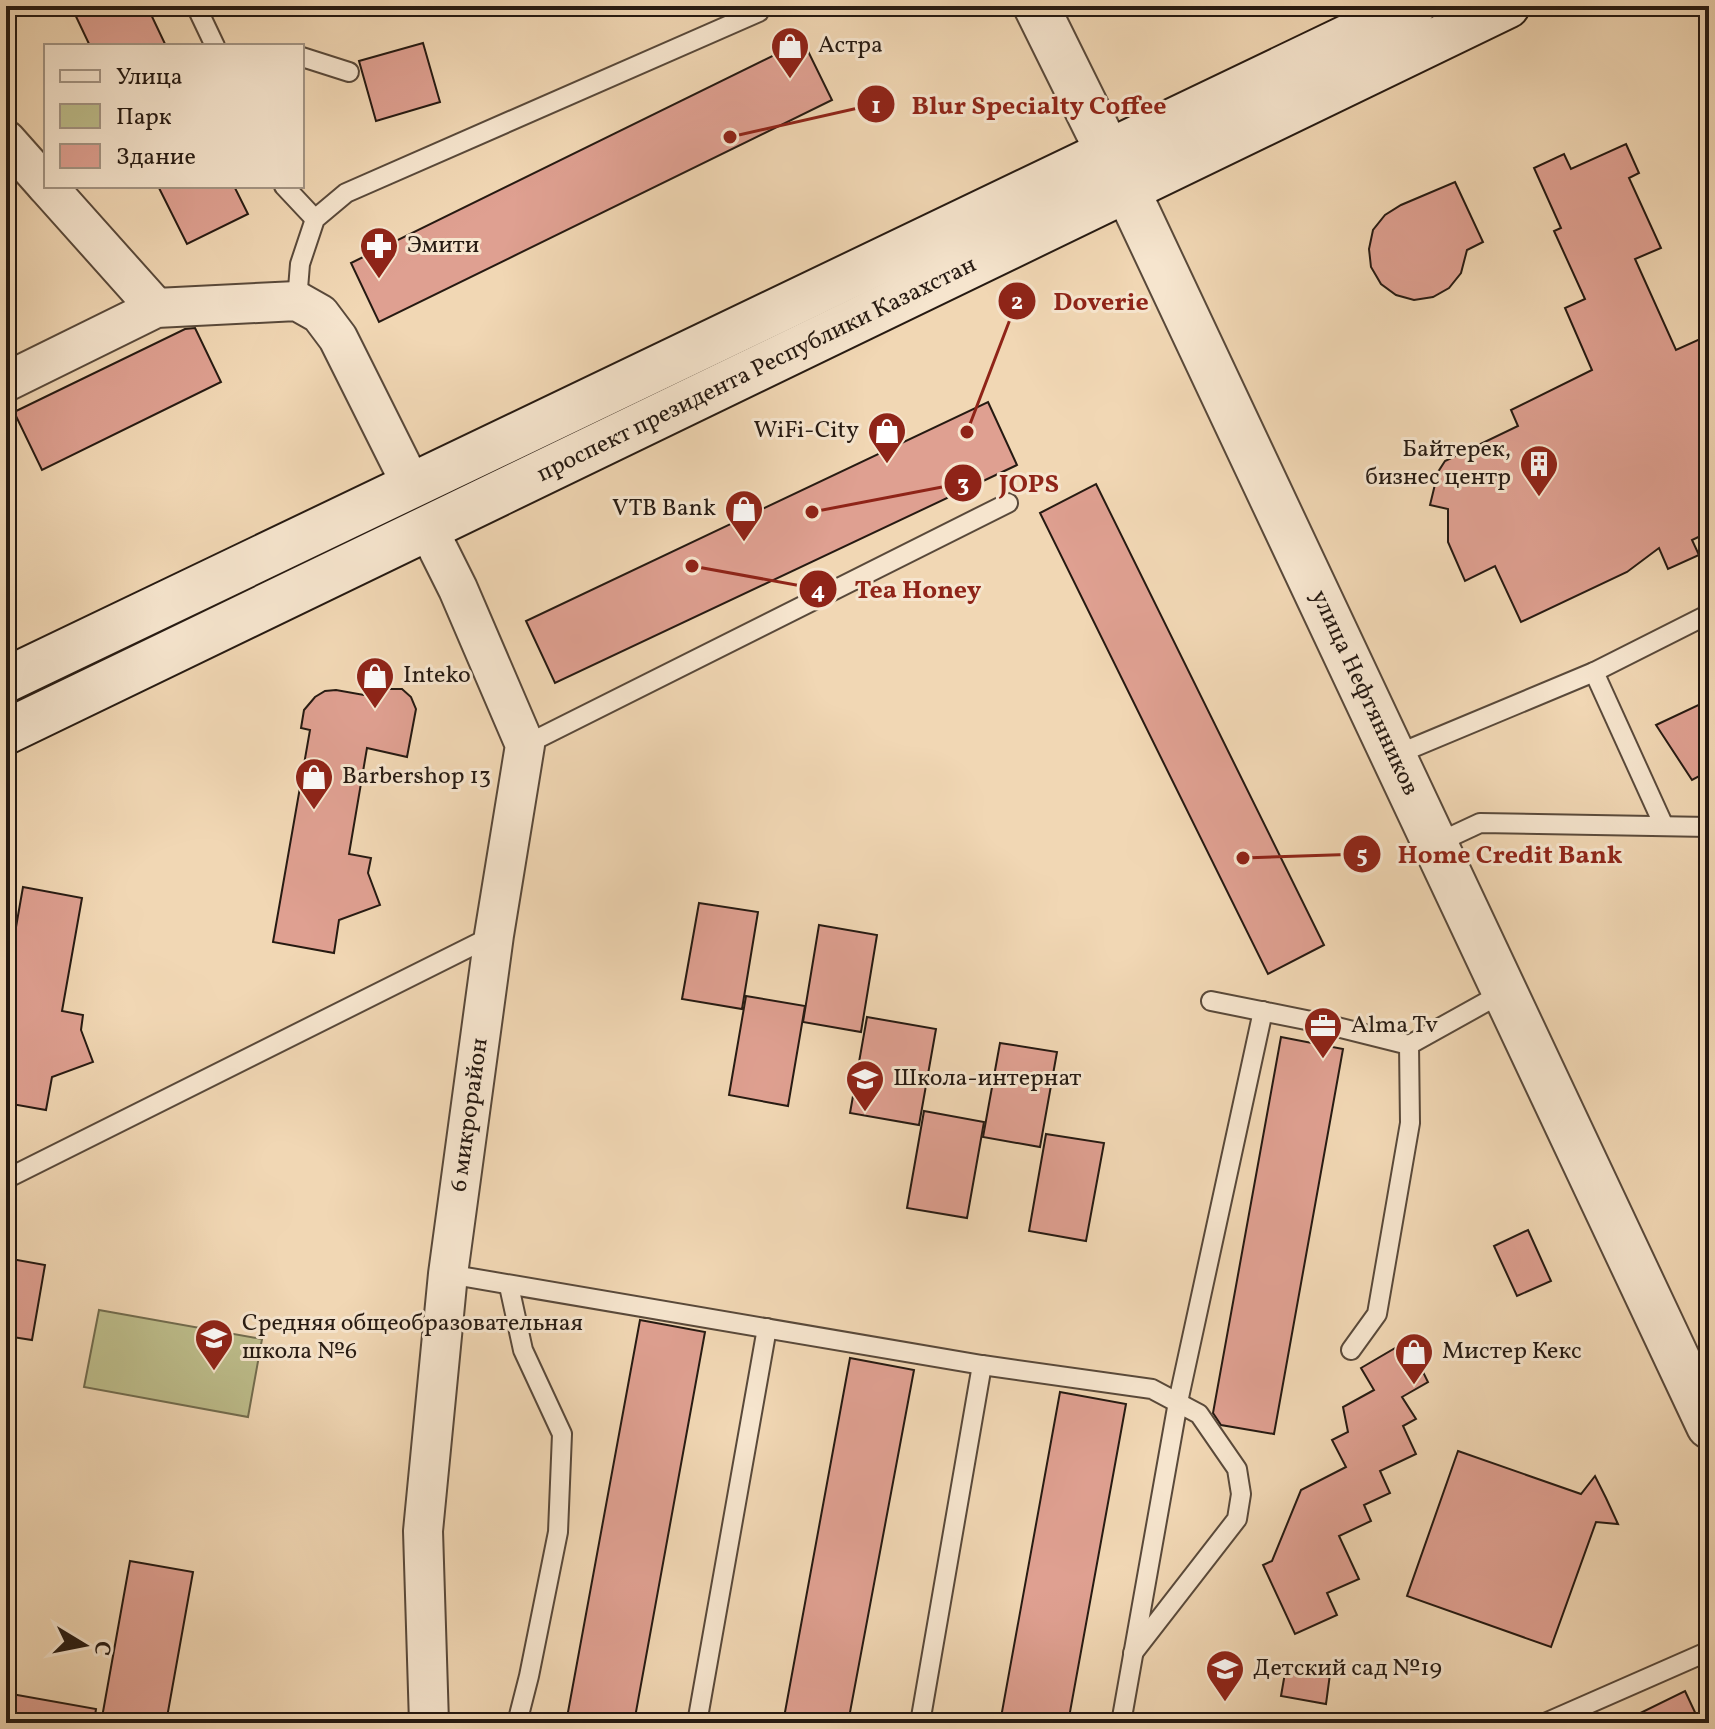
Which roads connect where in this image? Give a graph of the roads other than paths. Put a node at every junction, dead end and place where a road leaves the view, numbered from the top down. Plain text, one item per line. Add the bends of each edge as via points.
1 (196, 6) edge
2 (1036, 6) edge
3 (1413, 6) edge
4 (1507, 6) edge
5 (759, 12) dead end
6 (214, 44) edge
7 (304, 58) edge
8 (349, 72) dead end
9 (6, 140) edge
10 (1107, 151) junction
11 (44, 184) edge
12 (48, 188) edge
13 (286, 188) edge
14 (1127, 190) junction
15 (315, 219) junction
16 (297, 301) junction
17 (156, 308) junction
18 (6, 382) edge
19 (412, 486) junction
20 (1008, 503) dead end
21 (428, 529) junction
22 (1709, 614) edge
23 (1594, 672) junction
24 (6, 680) edge
25 (6, 732) edge
26 (525, 745) junction
27 (1393, 756) junction
28 (1664, 826) junction
29 (1709, 827) edge
30 (1435, 844) junction
31 (494, 935) junction
32 (1504, 991) junction
33 (1211, 1001) dead end
34 (1263, 1011) junction
35 (1409, 1045) junction
36 (6, 1179) edge
37 (448, 1274) junction
38 (509, 1286) junction
39 (767, 1328) junction
40 (1351, 1350) dead end
41 (982, 1365) junction
42 (1178, 1402) junction
43 (1709, 1426) edge
44 (1709, 1651) edge
45 (1133, 1653) junction
46 (429, 1723) edge
47 (517, 1723) edge
48 (697, 1723) edge
49 (920, 1723) edge
50 (1121, 1723) edge
51 (1545, 1723) edge

1 - 6 lane
2 - 10 main road, улица Нефтянников
3 - 10 main road, проспект президента Республики Казахстан
4 - 14 main road, проспект президента Республики Казахстан
5 - 15 lane via 346,193
7 - 8 lane
9 - 11 street
10 - 14 main road, улица Нефтянников
10 - 19 main road, проспект президента Республики Казахстан
12 - 17 street
13 - 15 lane
14 - 21 main road, проспект президента Республики Казахстан
14 - 27 main road, улица Нефтянников
15 - 16 lane via 300,264
16 - 17 street
16 - 19 street via 320,314 338,338
17 - 18 street
19 - 24 main road, проспект президента Республики Казахстан
20 - 26 lane
21 - 25 main road, проспект президента Республики Казахстан
21 - 26 street
22 - 23 lane
23 - 27 lane
23 - 28 lane
26 - 31 street, 6 микрорайон
27 - 30 main road, улица Нефтянников
28 - 29 lane
28 - 30 lane via 1480,823
30 - 32 main road, улица Нефтянников
31 - 36 lane
31 - 37 street, 6 микрорайон
32 - 35 lane
32 - 43 main road, улица Нефтянников
33 - 34 lane
34 - 35 lane
34 - 42 lane
35 - 40 lane via 1410,1123 1377,1314
37 - 38 lane
37 - 46 street, 6 микрорайон via 423,1531
38 - 39 lane
38 - 47 lane via 523,1350 562,1434 558,1532
39 - 41 lane
39 - 48 lane
41 - 42 lane via 1152,1389
41 - 49 lane
42 - 45 lane
42 - 45 lane via 1199,1414 1237,1469 1237,1519
44 - 51 lane
45 - 50 lane

